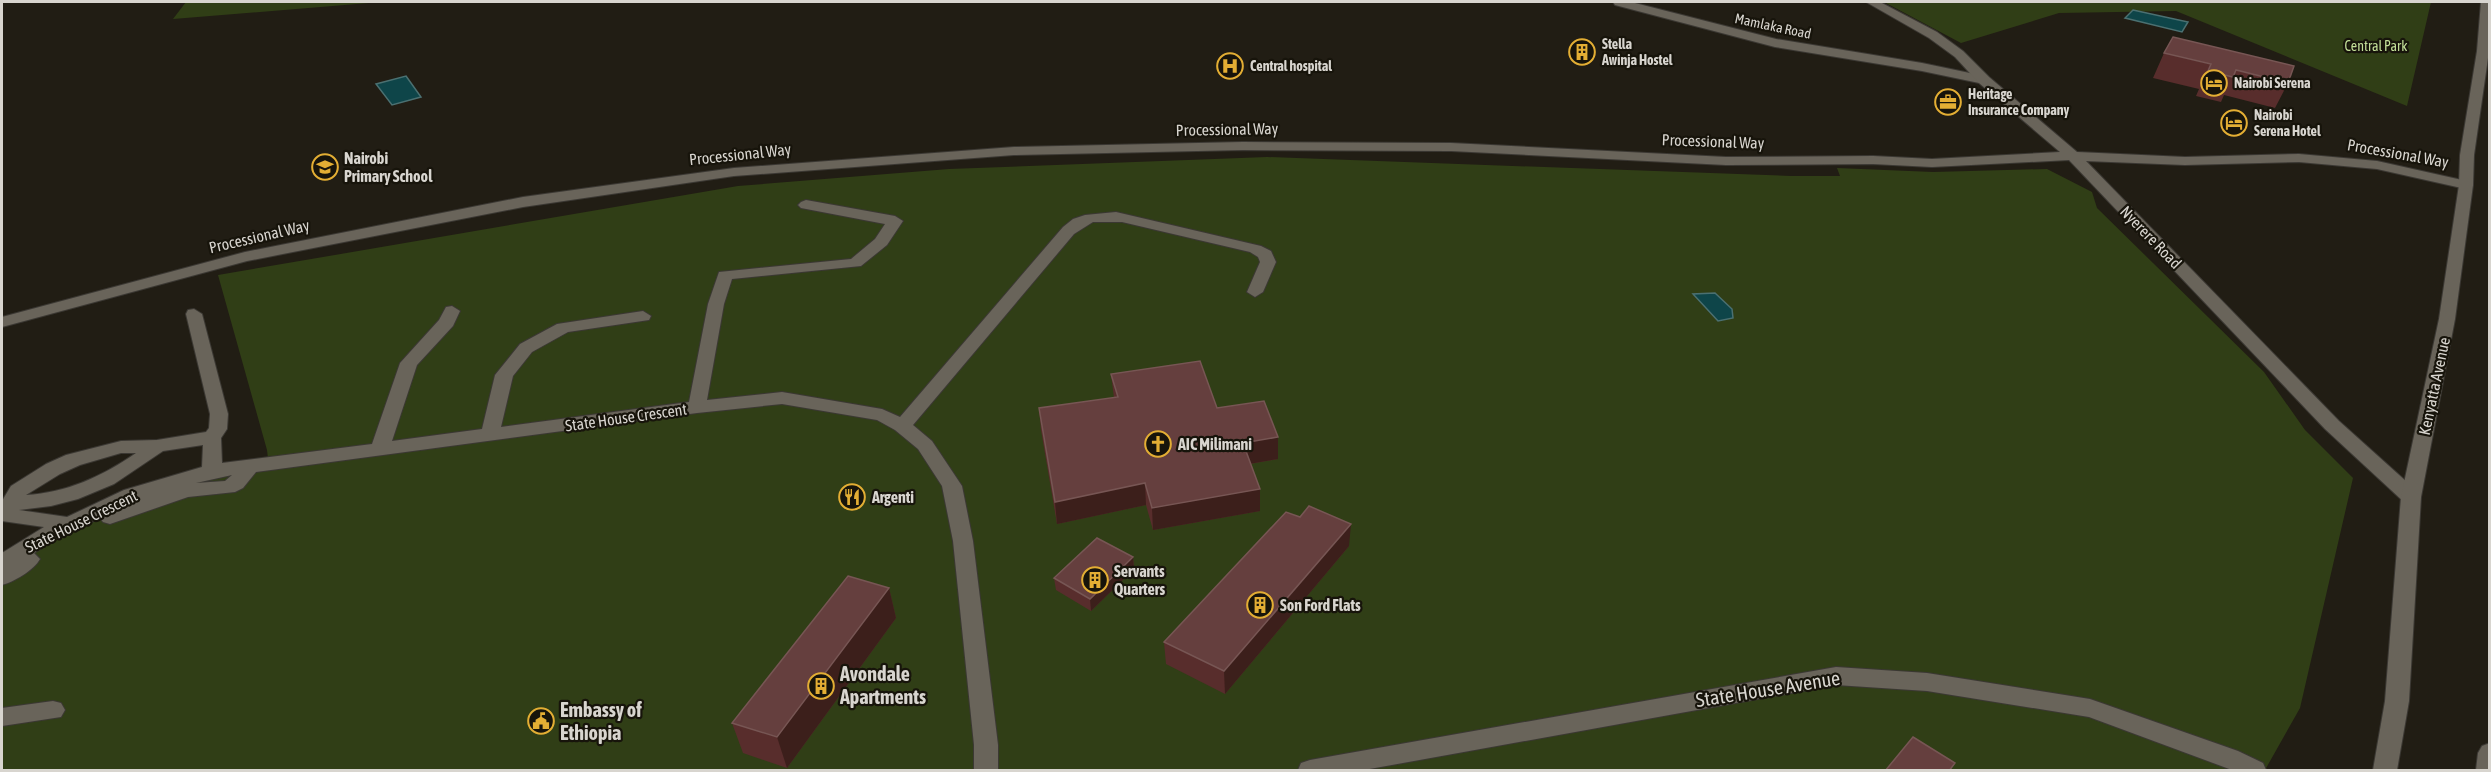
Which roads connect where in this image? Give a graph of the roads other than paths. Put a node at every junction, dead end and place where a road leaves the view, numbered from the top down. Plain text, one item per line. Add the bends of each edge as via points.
1 (1620, 2) edge
2 (1872, 2) edge
3 (2487, 2) edge
4 (1965, 62) junction
5 (1922, 67) junction
6 (2485, 77) edge
7 (1984, 80) junction
8 (2073, 156) junction
9 (2466, 184) junction
10 (806, 205) dead end
11 (1255, 292) dead end
12 (452, 311) dead end
13 (194, 314) dead end
14 (643, 316) dead end
15 (2, 322) edge
16 (697, 407) junction
17 (902, 426) junction
18 (490, 435) junction
19 (212, 437) junction
20 (157, 446) junction
21 (380, 448) junction
22 (250, 466) junction
23 (212, 471) junction
24 (2411, 497) junction
25 (5, 510) edge
26 (68, 525) junction
27 (2, 562) edge
28 (2, 577) edge
29 (54, 710) dead end
30 (2, 717) edge
31 (2490, 753) edge
32 (986, 771) edge
33 (1310, 771) edge
34 (2254, 771) edge
35 (2385, 771) edge
36 (2488, 771) edge

1 - 5 street, Mamlaka Road via 1775,43
2 - 4 street, Nyerere Road via 1933,35
3 - 6 street, Kenyatta Avenue
4 - 5 street, Mamlaka Road
4 - 7 street, Nyerere Road
5 - 7 street, Mamlaka Road
6 - 9 street, Kenyatta Avenue via 2467,155
7 - 8 street, Nyerere Road
8 - 9 street, Processional Way via 2185,161 2299,158 2398,168
8 - 15 street, Processional Way via 1932,163 1725,161 1451,147 1243,146 1014,151 820,164 634,185 379,229 245,257
8 - 24 street, Nyerere Road via 2332,425
9 - 24 street, Kenyatta Avenue via 2447,320
10 - 16 street via 895,221 881,242 855,263 725,275
11 - 17 street via 1268,262 1255,249 1122,217 1088,219 1073,226
12 - 21 street via 447,322 409,363
13 - 19 street via 219,414 218,429
14 - 18 street via 563,328 526,348 504,375
16 - 17 street, State House Crescent via 782,398 882,415
16 - 18 street, State House Crescent
17 - 32 street, State House Crescent via 925,445 952,486 967,573
18 - 21 street, State House Crescent
19 - 20 street
19 - 23 street
20 - 25 street via 107,481 69,495
20 - 25 street via 121,447 73,460 18,491
21 - 22 street, State House Crescent
22 - 23 street, State House Crescent
22 - 28 street via 228,487 186,490 74,531
23 - 26 street, State House Crescent via 131,495
24 - 35 street, Kenyatta Avenue via 2397,701
25 - 26 street
26 - 27 street, State House Crescent
29 - 30 street
31 - 36 street
33 - 34 street, State House Avenue via 1836,676 1927,682 2090,708 2230,758

